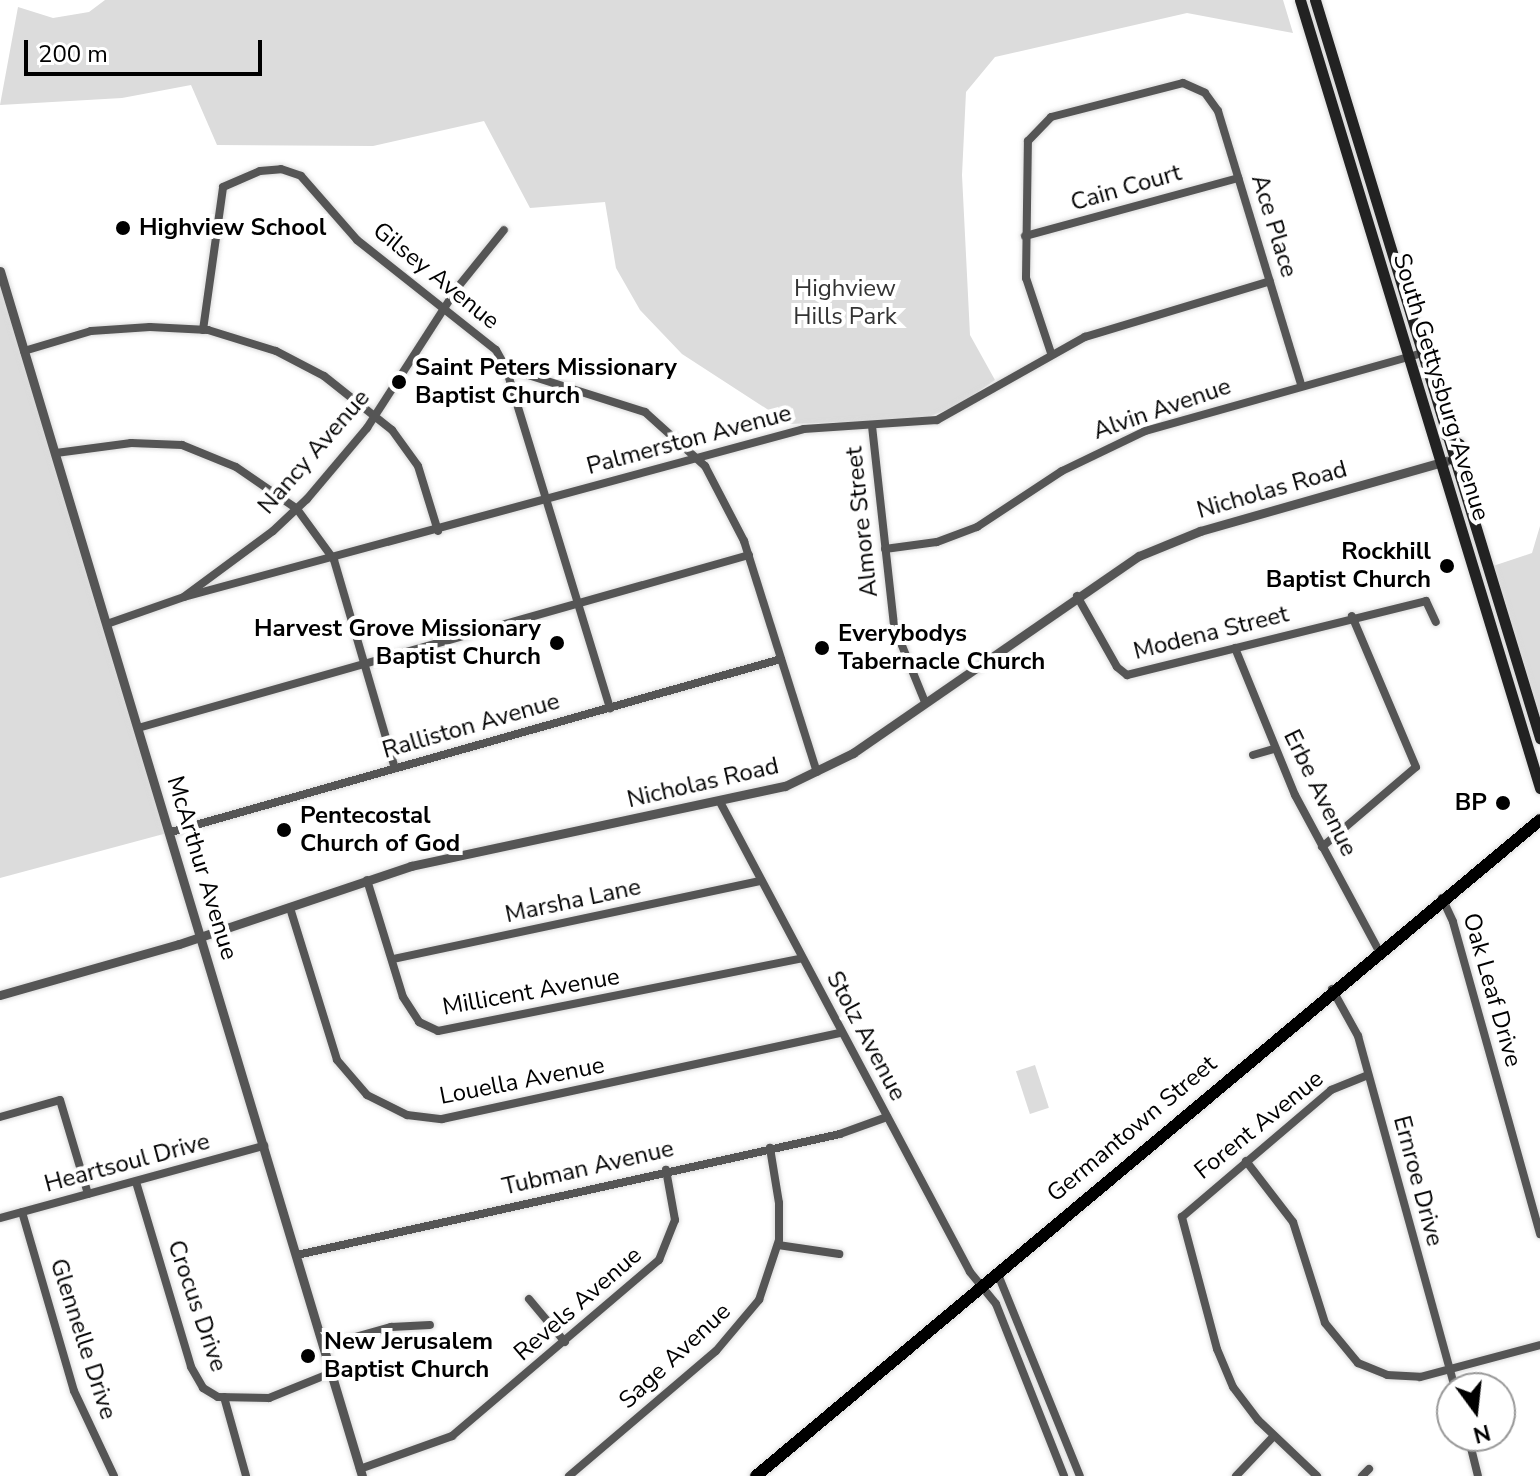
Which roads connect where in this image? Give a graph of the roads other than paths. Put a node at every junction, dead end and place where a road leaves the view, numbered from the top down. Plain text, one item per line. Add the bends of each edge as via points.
1 (1300, 0) edge
2 (1315, 0) edge
3 (1238, 178) junction
4 (504, 230) dead end
5 (1025, 236) junction
6 (0, 271) edge
7 (1270, 281) junction
8 (446, 306) junction
9 (203, 330) junction
10 (24, 351) junction
11 (1051, 353) junction
12 (1422, 353) junction
13 (1408, 357) junction
14 (506, 368) junction
15 (1301, 385) junction
16 (376, 415) junction
17 (872, 426) junction
18 (56, 453) junction
19 (698, 459) junction
20 (1447, 461) junction
21 (547, 500) junction
22 (297, 509) junction
23 (438, 531) junction
24 (885, 549) junction
25 (749, 555) junction
26 (334, 560) junction
27 (1077, 596) junction
28 (184, 597) junction
29 (578, 604) junction
30 (1352, 616) junction
31 (1436, 622) dead end
32 (107, 624) junction
33 (1235, 648) junction
34 (781, 659) junction
35 (367, 663) junction
36 (925, 702) junction
37 (610, 708) junction
38 (138, 728) junction
39 (1540, 738) edge
40 (1274, 749) junction
41 (1253, 755) dead end
42 (395, 768) junction
43 (817, 772) junction
44 (1540, 788) edge
45 (720, 802) junction
46 (1540, 820) edge
47 (171, 832) junction
48 (1540, 834) edge
49 (1515, 839) junction
50 (1322, 847) junction
51 (367, 880) junction
52 (761, 881) junction
53 (1442, 898) junction
54 (290, 908) junction
55 (201, 936) junction
56 (1379, 951) junction
57 (802, 958) junction
58 (393, 959) junction
59 (1332, 989) junction
60 (0, 995) edge
61 (841, 1033) junction
62 (1368, 1075) junction
63 (0, 1117) edge
64 (887, 1117) junction
65 (264, 1146) junction
66 (770, 1148) junction
67 (1246, 1161) junction
68 (666, 1170) junction
69 (136, 1182) junction
70 (88, 1194) junction
71 (22, 1212) junction
72 (0, 1218) edge
73 (1540, 1234) edge
74 (778, 1245) junction
75 (839, 1254) dead end
76 (297, 1255) junction
77 (997, 1272) junction
78 (979, 1287) junction
79 (529, 1299) dead end
80 (430, 1325) dead end
81 (565, 1342) junction
82 (1540, 1345) edge
83 (323, 1346) junction
84 (1450, 1371) junction
85 (331, 1373) junction
86 (224, 1397) junction
87 (1274, 1436) junction
88 (1472, 1452) edge
89 (361, 1472) edge
90 (114, 1476) edge
91 (246, 1476) edge
92 (569, 1476) edge
93 (756, 1476) edge
94 (1064, 1476) edge
95 (1080, 1476) edge
96 (1236, 1476) edge
97 (1317, 1476) edge
98 (1478, 1476) edge

1 - 13 main road, South Gettysburg Avenue
2 - 12 main road, South Gettysburg Avenue
3 - 5 street, Cain Court
3 - 5 street, Ace Place via 1215,106 1194,87 1163,85 1046,120 1031,135 1024,155
3 - 7 street, Ace Place
4 - 8 street, Nancy Avenue
5 - 11 street via 1030,301
6 - 10 street, McArthur Avenue
7 - 11 street, Palmerston Avenue via 1129,321
7 - 15 street, Ace Place
8 - 9 street, Gilsey Avenue via 357,240 297,173 273,169 237,178 220,193
8 - 14 street, Gilsey Avenue via 496,350
8 - 16 street, Nancy Avenue
9 - 10 street via 104,329
9 - 16 street via 288,357
10 - 18 street, McArthur Avenue
11 - 17 street, Palmerston Avenue via 952,414 922,424
12 - 13 street, Alvin Avenue
12 - 20 main road, South Gettysburg Avenue via 1446,435 1459,444 1459,454
13 - 15 street, Alvin Avenue
13 - 20 main road, South Gettysburg Avenue
14 - 19 street via 632,406 667,428
14 - 21 street
15 - 24 street, Alvin Avenue via 1145,431 1083,459 977,527 937,542
16 - 22 street, Nancy Avenue
16 - 23 street via 418,466
17 - 19 street, Palmerston Avenue via 804,429
17 - 24 street, Almore Street
18 - 22 street via 131,443 182,445 246,473
18 - 32 street, McArthur Avenue
19 - 21 street, Palmerston Avenue
19 - 25 street via 732,513
20 - 27 street, Nicholas Road via 1178,538
20 - 39 main road, South Gettysburg Avenue
20 - 44 main road, South Gettysburg Avenue
21 - 23 street, Palmerston Avenue
21 - 29 street
22 - 26 street
22 - 28 street, Nancy Avenue
23 - 26 street, Palmerston Avenue
24 - 36 street, Almore Street via 896,636
25 - 29 street
25 - 34 street
26 - 28 street, Palmerston Avenue
26 - 35 street
27 - 33 street, Modena Street via 1125,674
27 - 36 street, Nicholas Road
28 - 32 street, Palmerston Avenue
29 - 35 street
29 - 37 street
30 - 31 street, Modena Street via 1426,601
30 - 33 street, Modena Street
30 - 50 street via 1417,763 1414,772
32 - 38 street, McArthur Avenue
33 - 40 street, Erbe Avenue
34 - 37 street, Ralliston Avenue
34 - 43 street
35 - 38 street
35 - 42 street
36 - 43 street, Nicholas Road
37 - 42 street, Ralliston Avenue
38 - 47 street, McArthur Avenue
40 - 41 street
40 - 50 street, Erbe Avenue
42 - 47 street, Ralliston Avenue
43 - 45 street, Nicholas Road
45 - 51 street, Nicholas Road
45 - 52 street, Stolz Avenue
46 - 49 main road, Germantown Street
47 - 55 street, McArthur Avenue
48 - 49 main road
49 - 53 main road, Germantown Street
50 - 56 street, Erbe Avenue
51 - 54 street, Nicholas Road
51 - 58 street, Millicent Avenue
52 - 57 street, Stolz Avenue
52 - 58 street, Marsha Lane
53 - 56 main road, Germantown Street
53 - 73 street, Oak Leaf Drive
54 - 55 street, Nicholas Road
54 - 61 street, Louella Avenue via 337,1060 367,1095 407,1115 442,1119
55 - 60 street, Nicholas Road
55 - 65 street, McArthur Avenue
56 - 59 main road, Germantown Street
57 - 58 street, Millicent Avenue via 449,1032 428,1027 412,1013
57 - 61 street, Stolz Avenue
59 - 62 street, Ernroe Drive via 1354,1024
59 - 77 main road, Germantown Street
61 - 64 street, Stolz Avenue
62 - 67 street, Forent Avenue via 1331,1090
62 - 84 street, Ernroe Drive
63 - 70 street via 60,1100
64 - 66 street, Tubman Avenue via 840,1134
64 - 78 street, Stolz Avenue
65 - 69 street, Heartsoul Drive
65 - 76 street, McArthur Avenue
66 - 68 street, Tubman Avenue
66 - 74 street, Sage Avenue via 779,1203
67 - 84 street via 1293,1222 1325,1323 1343,1350 1365,1367 1394,1377
67 - 87 street, Forent Avenue via 1182,1217 1226,1372
68 - 76 street, Tubman Avenue
68 - 81 street, Revels Avenue via 675,1213 663,1255
69 - 70 street, Heartsoul Drive
69 - 86 street, Crocus Drive via 195,1379 210,1394
70 - 71 street, Heartsoul Drive
71 - 72 street, Heartsoul Drive
71 - 90 street, Glennelle Drive via 74,1391
74 - 75 street
74 - 92 street, Sage Avenue via 764,1289 740,1327
76 - 83 street, McArthur Avenue
77 - 78 main road, Germantown Street
77 - 95 street
78 - 93 main road, Germantown Street
78 - 94 street, Stolz Avenue via 996,1304
79 - 81 street
80 - 83 street via 391,1327
81 - 89 street, Revels Avenue via 452,1436
82 - 84 street
83 - 85 street, McArthur Avenue
85 - 86 street via 280,1395
85 - 89 street, McArthur Avenue
86 - 91 street, Crocus Drive
87 - 96 street
87 - 97 street
88 - 98 street

